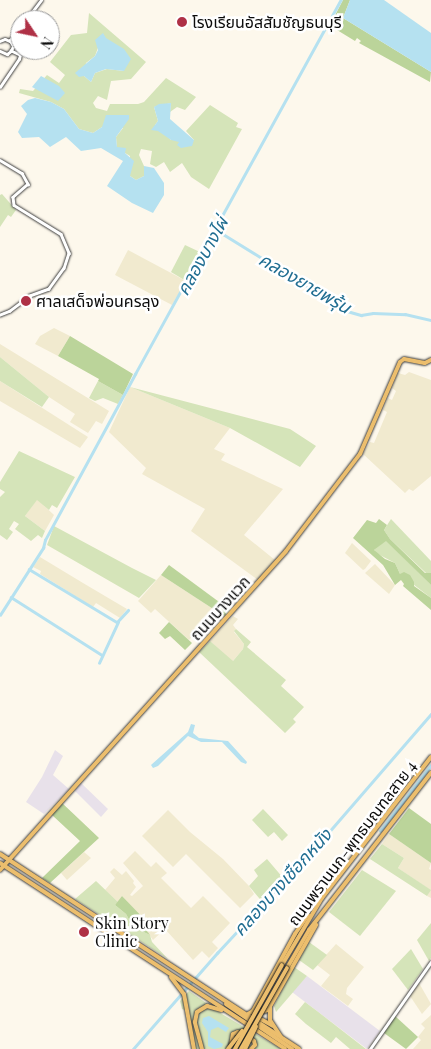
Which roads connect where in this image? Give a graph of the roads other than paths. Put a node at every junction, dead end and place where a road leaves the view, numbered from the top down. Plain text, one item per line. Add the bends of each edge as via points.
1 (10, 40) edge
2 (0, 41) edge
3 (18, 60) edge
4 (0, 87) edge
5 (0, 160) edge
6 (0, 315) edge
7 (431, 360) edge
8 (431, 757) edge
9 (431, 773) edge
10 (374, 831) junction
11 (382, 837) junction
12 (368, 839) junction
13 (376, 845) junction
14 (0, 854) edge
15 (9, 860) junction
16 (2, 864) edge
17 (0, 870) edge
18 (322, 898) junction
19 (324, 911) junction
20 (88, 912) junction
21 (85, 919) junction
22 (431, 962) edge
23 (167, 972) junction
24 (216, 995) junction
25 (273, 1000) junction
26 (258, 1001) junction
27 (245, 1014) junction
28 (260, 1015) junction
29 (252, 1016) junction
30 (237, 1018) junction
31 (277, 1029) junction
32 (266, 1036) junction
33 (281, 1037) junction
34 (194, 1049) edge
35 (202, 1049) edge
36 (231, 1049) edge
37 (241, 1049) edge
38 (245, 1049) edge
39 (251, 1049) edge
40 (280, 1049) edge
41 (285, 1049) edge
42 (292, 1049) edge
43 (299, 1049) edge
44 (370, 1049) edge

1 - 2 street
3 - 4 street
5 - 6 street via 22,173 28,184 13,198 14,205 61,234 69,253 64,268 49,289 30,296
7 - 15 main road, ถนนบางแวก via 421,364 408,360 400,362 360,454 288,549
8 - 10 main road, ถนนพรานนก-พุทธมณฑลสาย 4
9 - 11 main road, ถนนพรานนก-พุทธมณฑลสาย 4
10 - 11 main road via 377,837
10 - 12 main road, ถนนพรานนก-พุทธมณฑลสาย 4
11 - 13 main road, ถนนพรานนก-พุทธมณฑลสาย 4
12 - 13 main road via 375,840
12 - 18 main road, ถนนพรานนก-พุทธมณฑลสาย 4
13 - 19 main road, ถนนพรานนก-พุทธมณฑลสาย 4
14 - 15 main road
15 - 16 main road, ถนนบางแวก
15 - 20 main road
16 - 17 main road, ถนนบางแวก
16 - 21 main road
18 - 26 main road via 300,926
18 - 29 main road, ถนนพรานนก-พุทธมณฑลสาย 4, bridge
19 - 25 main road
19 - 28 main road, ถนนพรานนก-พุทธมณฑลสาย 4, bridge via 305,936
20 - 21 main road via 84,914
20 - 24 main road
21 - 23 main road
22 - 44 street
23 - 30 main road
23 - 34 main road via 182,988
24 - 27 main road
24 - 42 main road
25 - 26 main road via 263,1012 258,1009
25 - 31 main road via 270,1018
26 - 29 main road
27 - 29 main road
27 - 33 main road
28 - 37 main road, ถนนพรานนก-พุทธมณฑลสาย 4, bridge
28 - 38 main road, bridge
29 - 31 main road
29 - 36 main road, ถนนพรานนก-พุทธมณฑลสาย 4, bridge
29 - 36 main road, bridge
30 - 32 main road
30 - 35 main road via 207,1006 198,1010 195,1022
31 - 33 main road
32 - 40 main road
32 - 41 main road
33 - 43 main road
36 - 39 main road via 233,1034 237,1032 254,1041

